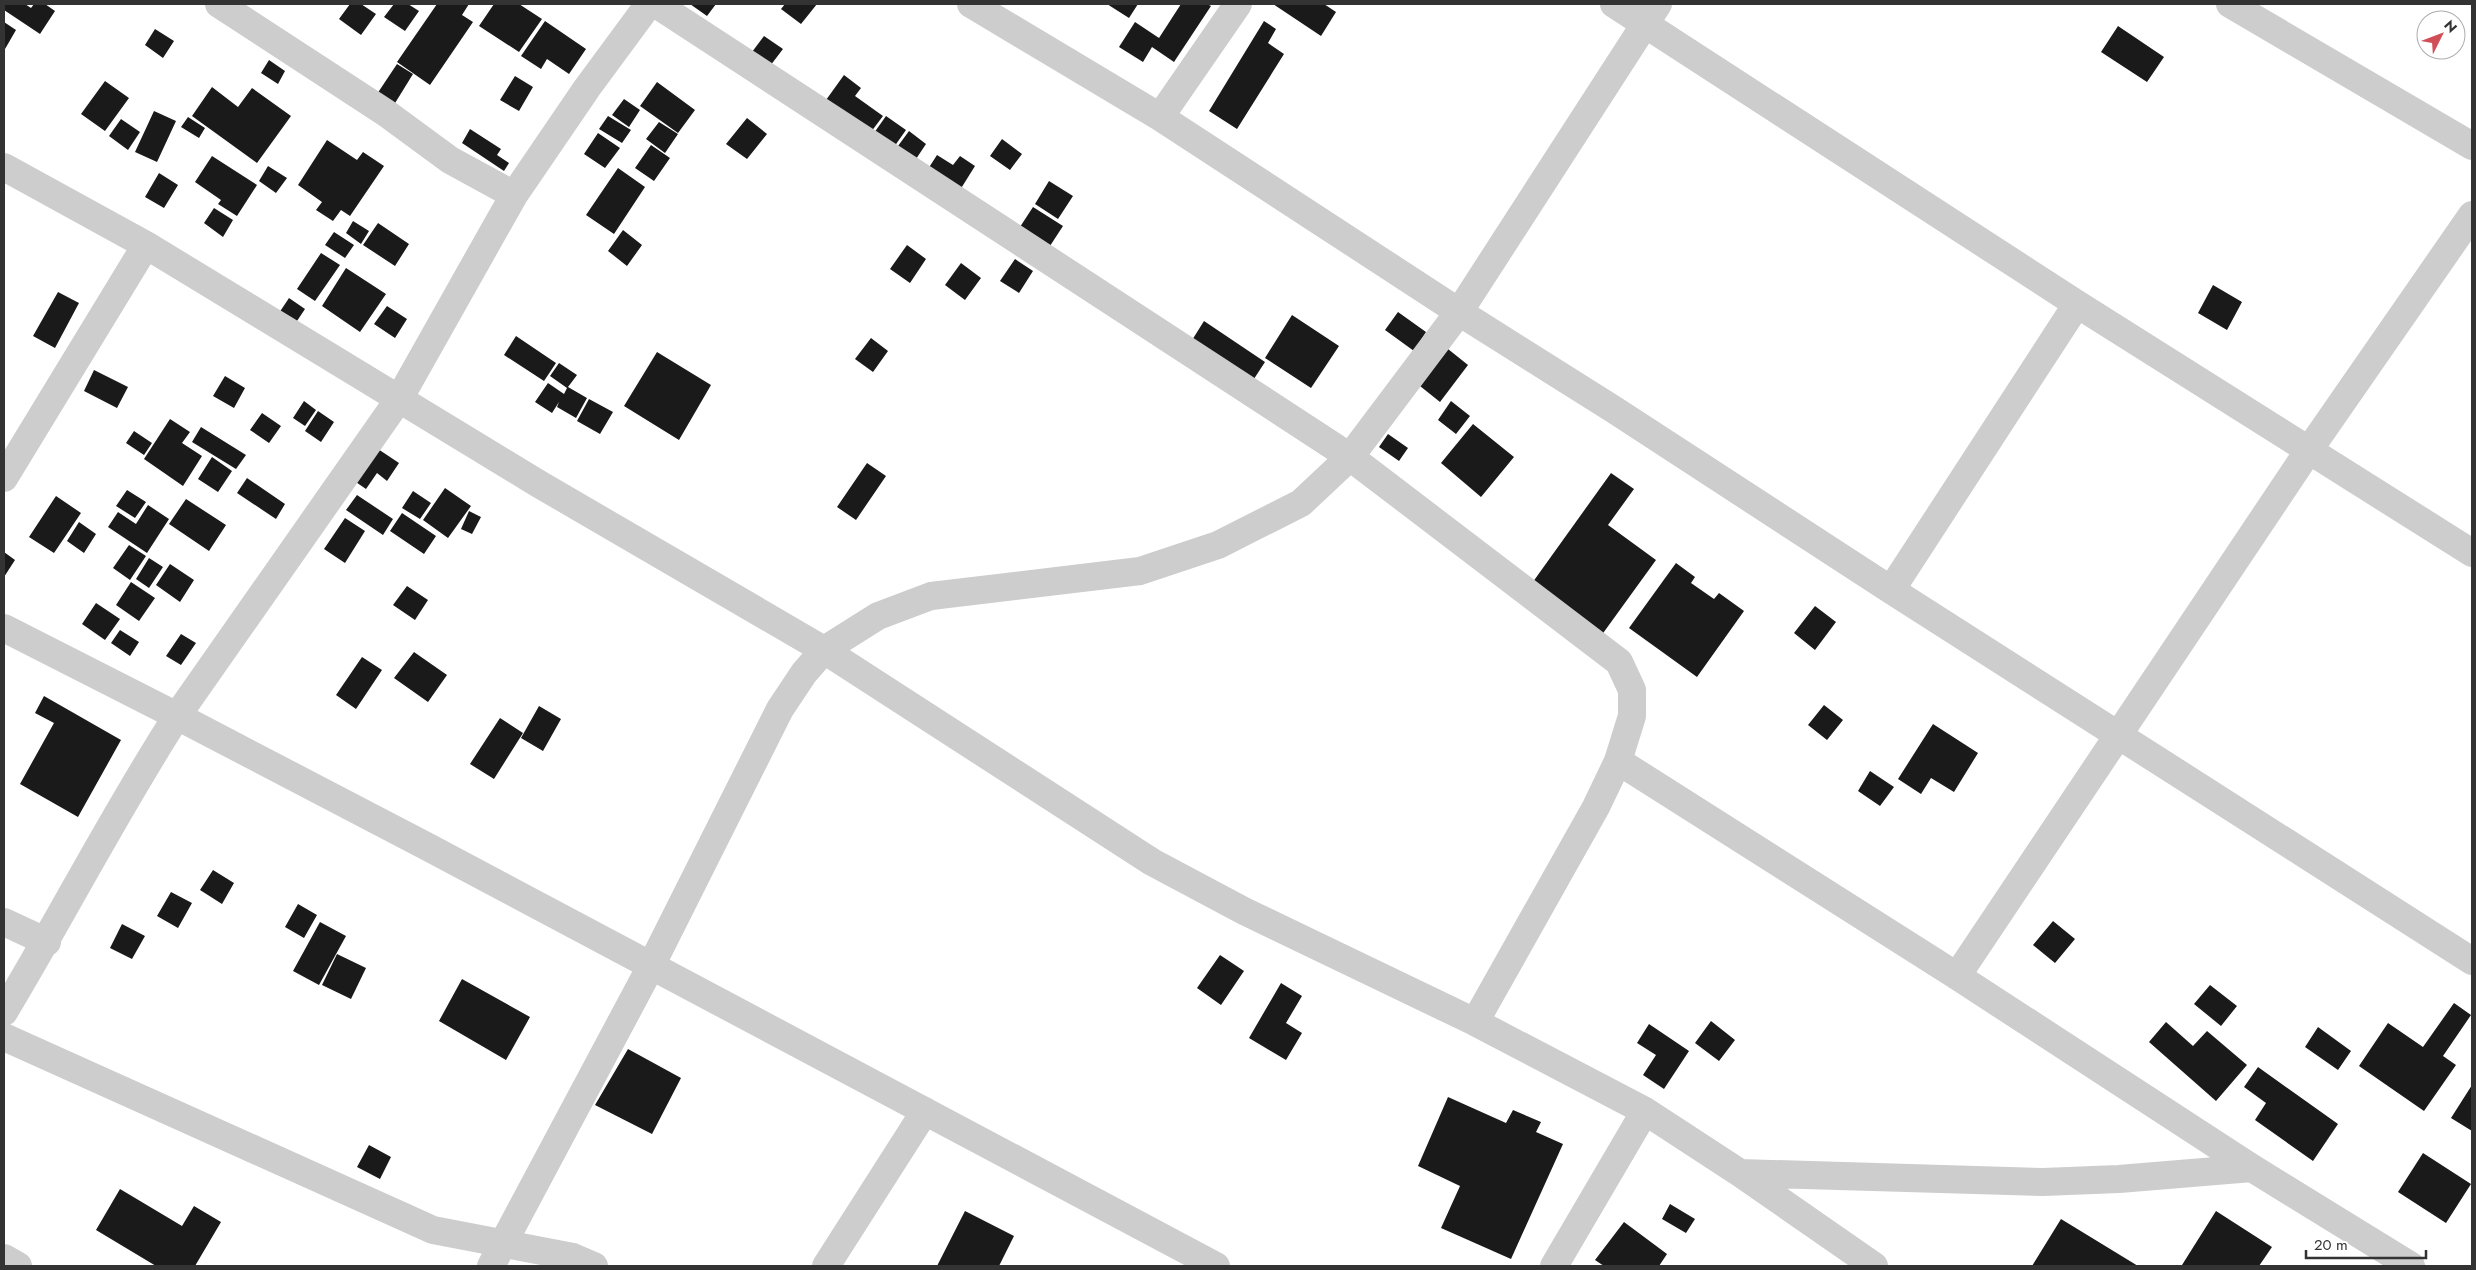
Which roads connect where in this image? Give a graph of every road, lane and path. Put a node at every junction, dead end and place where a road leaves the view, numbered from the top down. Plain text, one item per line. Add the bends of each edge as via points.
1 (219, 4) edge
2 (649, 4) edge
3 (656, 4) edge
4 (971, 4) edge
5 (1238, 4) edge
6 (1614, 4) edge
7 (2230, 4) edge
8 (1651, 13) edge
9 (1160, 117) junction
10 (2472, 146) edge
11 (4, 167) edge
12 (514, 195) junction
13 (2472, 214) edge
14 (146, 245) junction
15 (2077, 304) junction
16 (1459, 312) junction
17 (399, 399) junction
18 (2309, 450) junction
19 (1350, 457) junction
20 (4, 478) edge
21 (2472, 553) edge
22 (1891, 590) junction
23 (4, 628) edge
24 (824, 650) junction
25 (177, 716) junction
26 (2118, 735) junction
27 (1618, 761) junction
28 (4, 922) edge
29 (46, 942) junction
30 (2472, 962) edge
31 (651, 966) junction
32 (1957, 976) junction
33 (4, 1012) edge
34 (1475, 1022) junction
35 (4, 1037) edge
36 (925, 1111) junction
37 (1645, 1111) junction
38 (2252, 1168) junction
39 (1740, 1173) junction
40 (504, 1242) junction
41 (4, 1258) edge
42 (18, 1266) edge
43 (491, 1266) edge
44 (594, 1266) edge
45 (826, 1266) edge
46 (1216, 1266) edge
47 (1554, 1266) edge
48 (1874, 1266) edge
49 (2411, 1266) edge

1 - 12 street via 386,113 450,160
2 - 12 street
3 - 19 street
4 - 9 street
5 - 9 street
6 - 8 street
7 - 10 street
8 - 15 street
8 - 16 street
9 - 16 street
11 - 14 street
12 - 17 street
13 - 18 street
14 - 17 street
14 - 20 street
15 - 18 street
15 - 22 street
16 - 19 street
16 - 22 street
17 - 24 street via 538,484
17 - 25 street
18 - 21 street
18 - 26 street
19 - 24 street via 1301,503 1218,545 1140,571 931,596 878,616
19 - 27 street via 1619,662 1632,690 1632,716
22 - 26 street
23 - 25 street
24 - 31 street via 780,708
24 - 34 street via 1152,862 1244,911
25 - 29 street via 135,781
25 - 31 street
26 - 30 street
26 - 32 street
27 - 32 street
27 - 34 street via 1596,807
28 - 29 street
29 - 33 street
31 - 36 street
31 - 40 street
32 - 38 street
34 - 37 street
35 - 40 street via 433,1230
36 - 45 street
36 - 46 street
37 - 39 street
37 - 47 street
38 - 39 street via 2043,1182
38 - 49 street
39 - 48 street
40 - 43 street
40 - 44 street via 573,1257
41 - 42 street

